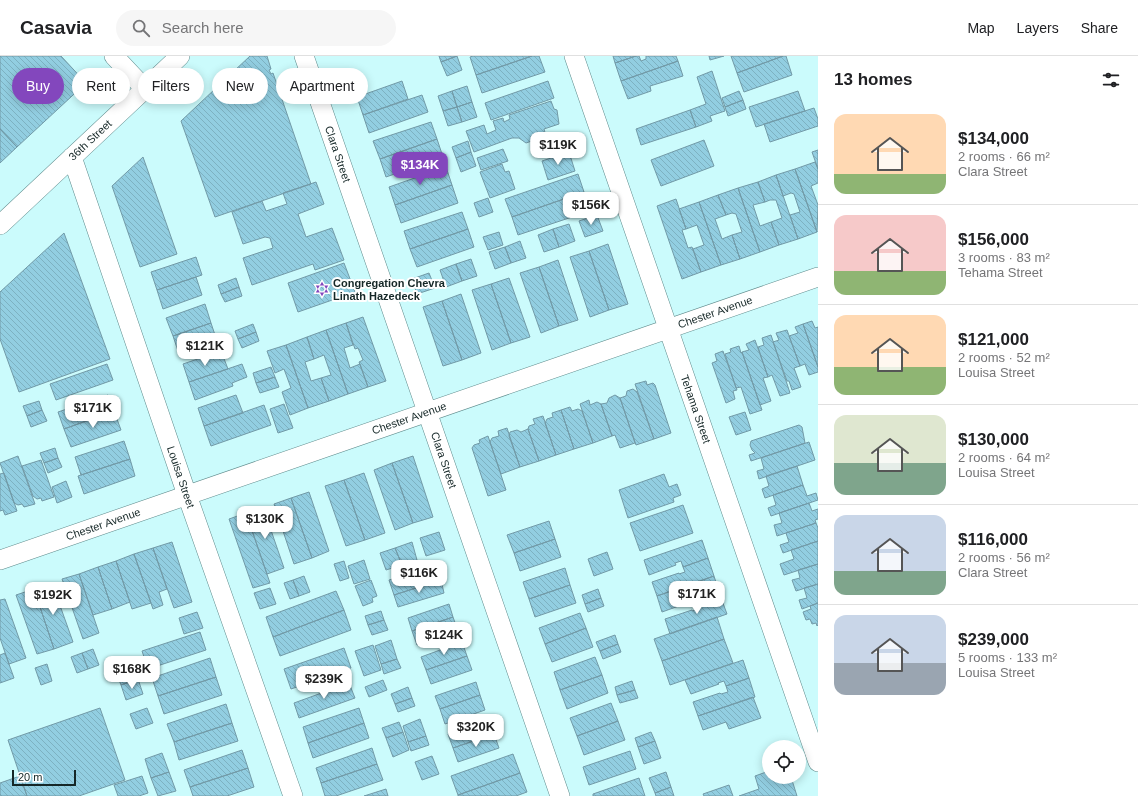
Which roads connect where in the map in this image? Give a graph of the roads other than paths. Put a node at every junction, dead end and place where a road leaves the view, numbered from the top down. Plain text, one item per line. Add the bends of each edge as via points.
1 (114, 56) edge
2 (180, 56) edge
3 (304, 56) edge
4 (574, 56) edge
5 (167, 68) edge
6 (138, 81) edge
7 (138, 95) edge
8 (72, 157) junction
9 (0, 225) edge
10 (818, 276) edge
11 (667, 328) junction
12 (427, 411) junction
13 (187, 495) junction
14 (0, 560) edge
15 (818, 762) edge
16 (292, 796) edge
17 (560, 796) edge

1 - 6 street
2 - 5 street, 36th Street
3 - 12 street, Clara Street
4 - 11 street, Tehama Street
7 - 8 street, 36th Street
8 - 9 street, 36th Street
8 - 13 street, Louisa Street
10 - 11 street, Chester Avenue
11 - 12 street, Chester Avenue
11 - 15 street, Tehama Street
12 - 13 street, Chester Avenue
12 - 17 street, Clara Street
13 - 14 street, Chester Avenue
13 - 16 street, Louisa Street

